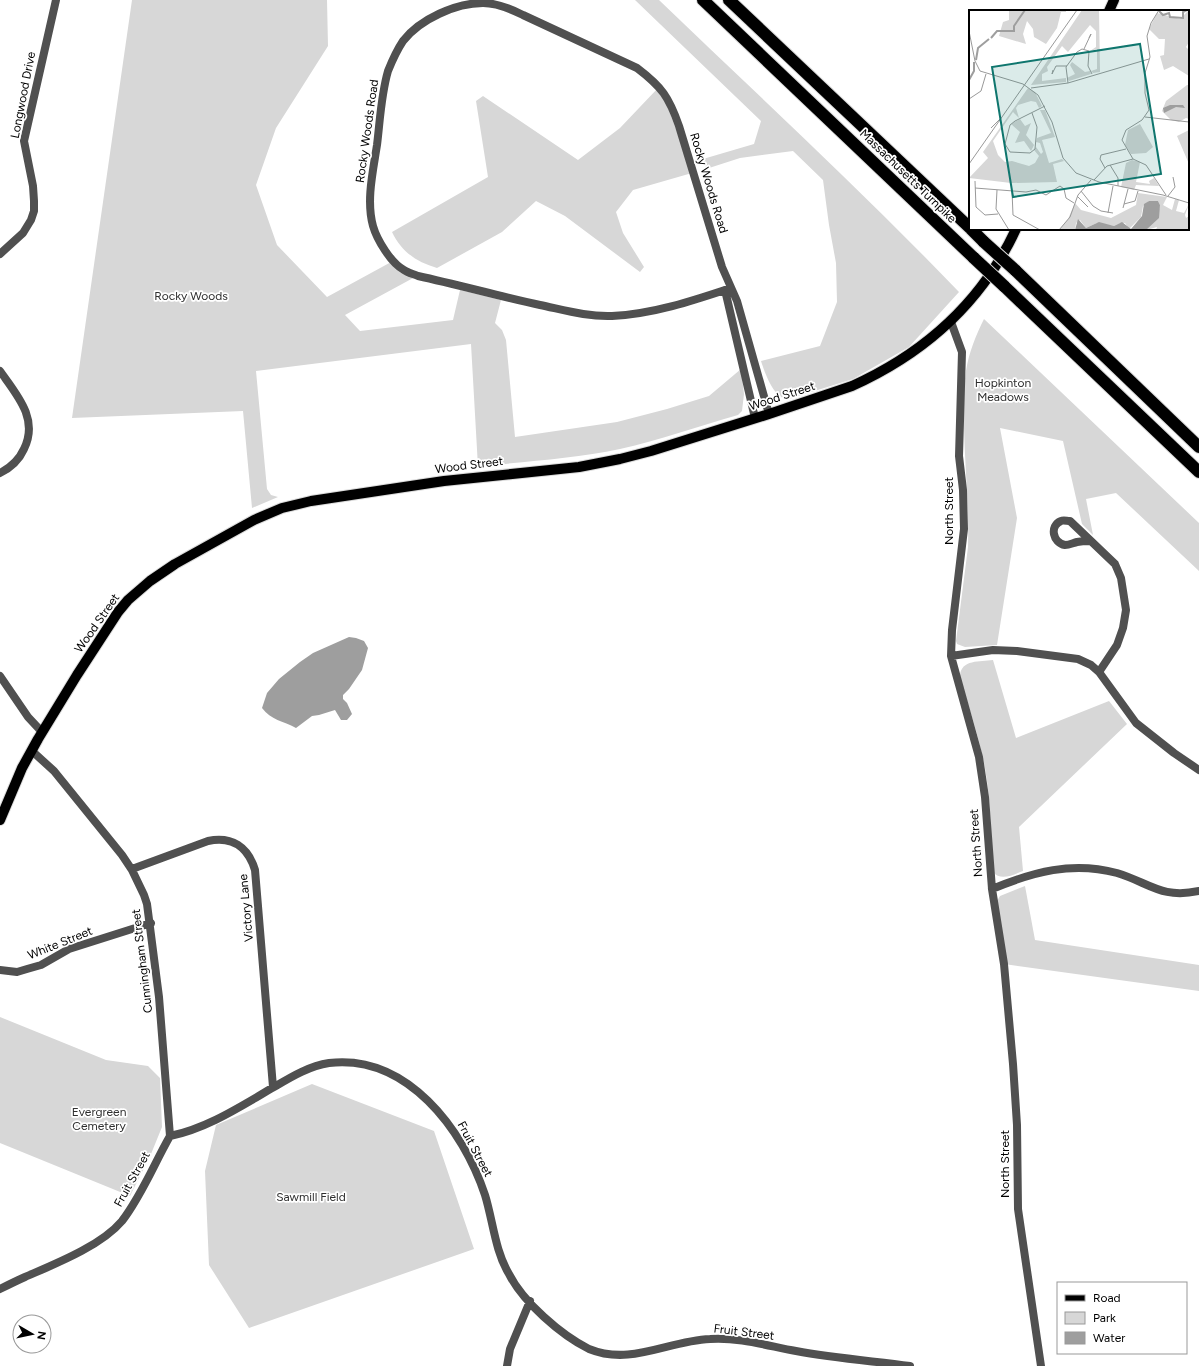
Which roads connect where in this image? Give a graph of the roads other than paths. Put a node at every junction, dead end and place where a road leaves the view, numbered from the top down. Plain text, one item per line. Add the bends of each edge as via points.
1 (55, 0) edge
2 (703, 0) edge
3 (1114, 0) edge
4 (730, 1) edge
5 (1109, 10) edge
6 (969, 228) edge
7 (971, 230) edge
8 (1016, 230) edge
9 (0, 254) edge
10 (728, 289) junction
11 (951, 322) junction
12 (0, 371) edge
13 (769, 414) junction
14 (756, 418) junction
15 (1199, 446) edge
16 (1199, 472) edge
17 (0, 473) edge
18 (1090, 541) dead end
19 (951, 656) junction
20 (1099, 672) junction
21 (0, 676) edge
22 (42, 732) junction
23 (32, 751) junction
24 (1199, 770) edge
25 (0, 820) edge
26 (132, 869) junction
27 (992, 889) junction
28 (1199, 891) edge
29 (150, 923) junction
30 (0, 970) edge
31 (273, 1088) junction
32 (170, 1136) junction
33 (0, 1289) edge
34 (530, 1301) junction
35 (507, 1366) edge
36 (910, 1366) edge
37 (1041, 1366) edge

1 - 9 street, Longwood Drive via 24,141 33,186 34,211 23,233
2 - 16 highway, Massachusetts Turnpike, bridge
3 - 5 main road
4 - 6 highway, Massachusetts Turnpike
7 - 15 highway, Massachusetts Turnpike, bridge
8 - 11 main road, Wood Street via 1007,249 985,282
10 - 10 street, Rocky Woods Road via 672,108 654,81 637,68 506,7 484,3 463,5 448,10 420,26 404,40 395,55 384,88 370,213 385,250 404,270 418,276 529,303 598,316 644,313
10 - 13 street, Rocky Woods Road via 737,302
10 - 14 street, Rocky Woods Road
11 - 13 main road, Wood Street via 918,350 879,373 838,391
11 - 19 street, North Street via 962,352 959,456 964,528
12 - 17 street via 20,400 30,428 20,456
13 - 14 main road, Wood Street
14 - 22 main road, Wood Street via 604,463 340,496 268,513 175,564 128,600
18 - 20 street via 1115,564 1121,578 1126,610 1118,645
19 - 20 street via 993,650 1017,651 1078,660 1091,665
19 - 27 street, North Street via 979,757 985,797
20 - 24 street via 1136,723
21 - 22 street via 28,717
22 - 23 main road, Wood Street
23 - 25 main road, Wood Street
23 - 26 street, Cunningham Street via 54,771
26 - 29 street, Cunningham Street via 144,895
26 - 31 street, Victory Lane via 218,839 243,848 249,854 255,870
27 - 28 street via 1041,872 1074,867 1116,873 1163,892 1177,894
27 - 37 street, North Street via 1004,964 1013,1064 1018,1209
29 - 30 street, White Street via 69,949 40,965 17,972
29 - 32 street, Cunningham Street via 159,997
31 - 32 street, Fruit Street via 204,1125
31 - 34 street, Fruit Street via 311,1068 324,1064 347,1063 381,1070 414,1089 443,1117 463,1147 484,1193 508,1274
32 - 33 street, Fruit Street via 138,1198 114,1229 67,1258
34 - 35 street via 510,1349
34 - 36 street, Fruit Street via 551,1323 578,1342 596,1352 614,1357 646,1353 687,1342 723,1339

